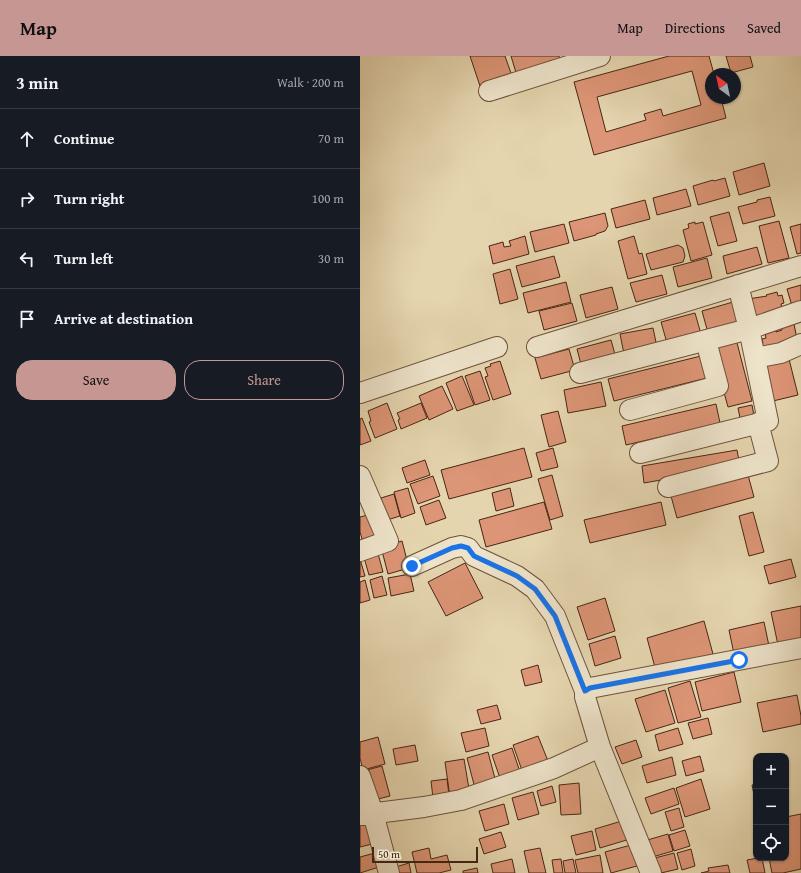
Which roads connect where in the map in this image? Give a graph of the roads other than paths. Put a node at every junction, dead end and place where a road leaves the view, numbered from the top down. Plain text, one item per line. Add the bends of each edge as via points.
1 (600, 56) edge
2 (489, 91) dead end
3 (801, 266) edge
4 (738, 285) junction
5 (801, 311) edge
6 (749, 329) junction
7 (706, 341) junction
8 (801, 344) edge
9 (497, 347) dead end
10 (537, 347) dead end
11 (755, 358) junction
12 (580, 373) dead end
13 (360, 393) edge
14 (630, 410) dead end
15 (763, 422) junction
16 (640, 453) dead end
17 (360, 476) edge
18 (668, 487) dead end
19 (360, 551) edge
20 (412, 566) dead end
21 (801, 648) edge
22 (585, 691) junction
23 (600, 747) junction
24 (360, 776) edge
25 (366, 814) edge
26 (389, 873) edge
27 (651, 873) edge

1 - 2 street
3 - 4 street
4 - 6 street
4 - 10 street
5 - 6 street
6 - 7 street
6 - 11 street
7 - 12 street
7 - 14 street via 718,386
8 - 11 street via 781,353
9 - 13 street
11 - 15 street
15 - 16 street
15 - 18 street via 768,461
17 - 19 street via 388,541
20 - 22 street via 461,546 468,548 474,556 517,576 535,589 555,616
21 - 22 street
22 - 23 street
23 - 25 street via 554,768 461,800
23 - 27 street
24 - 25 street
25 - 26 street

